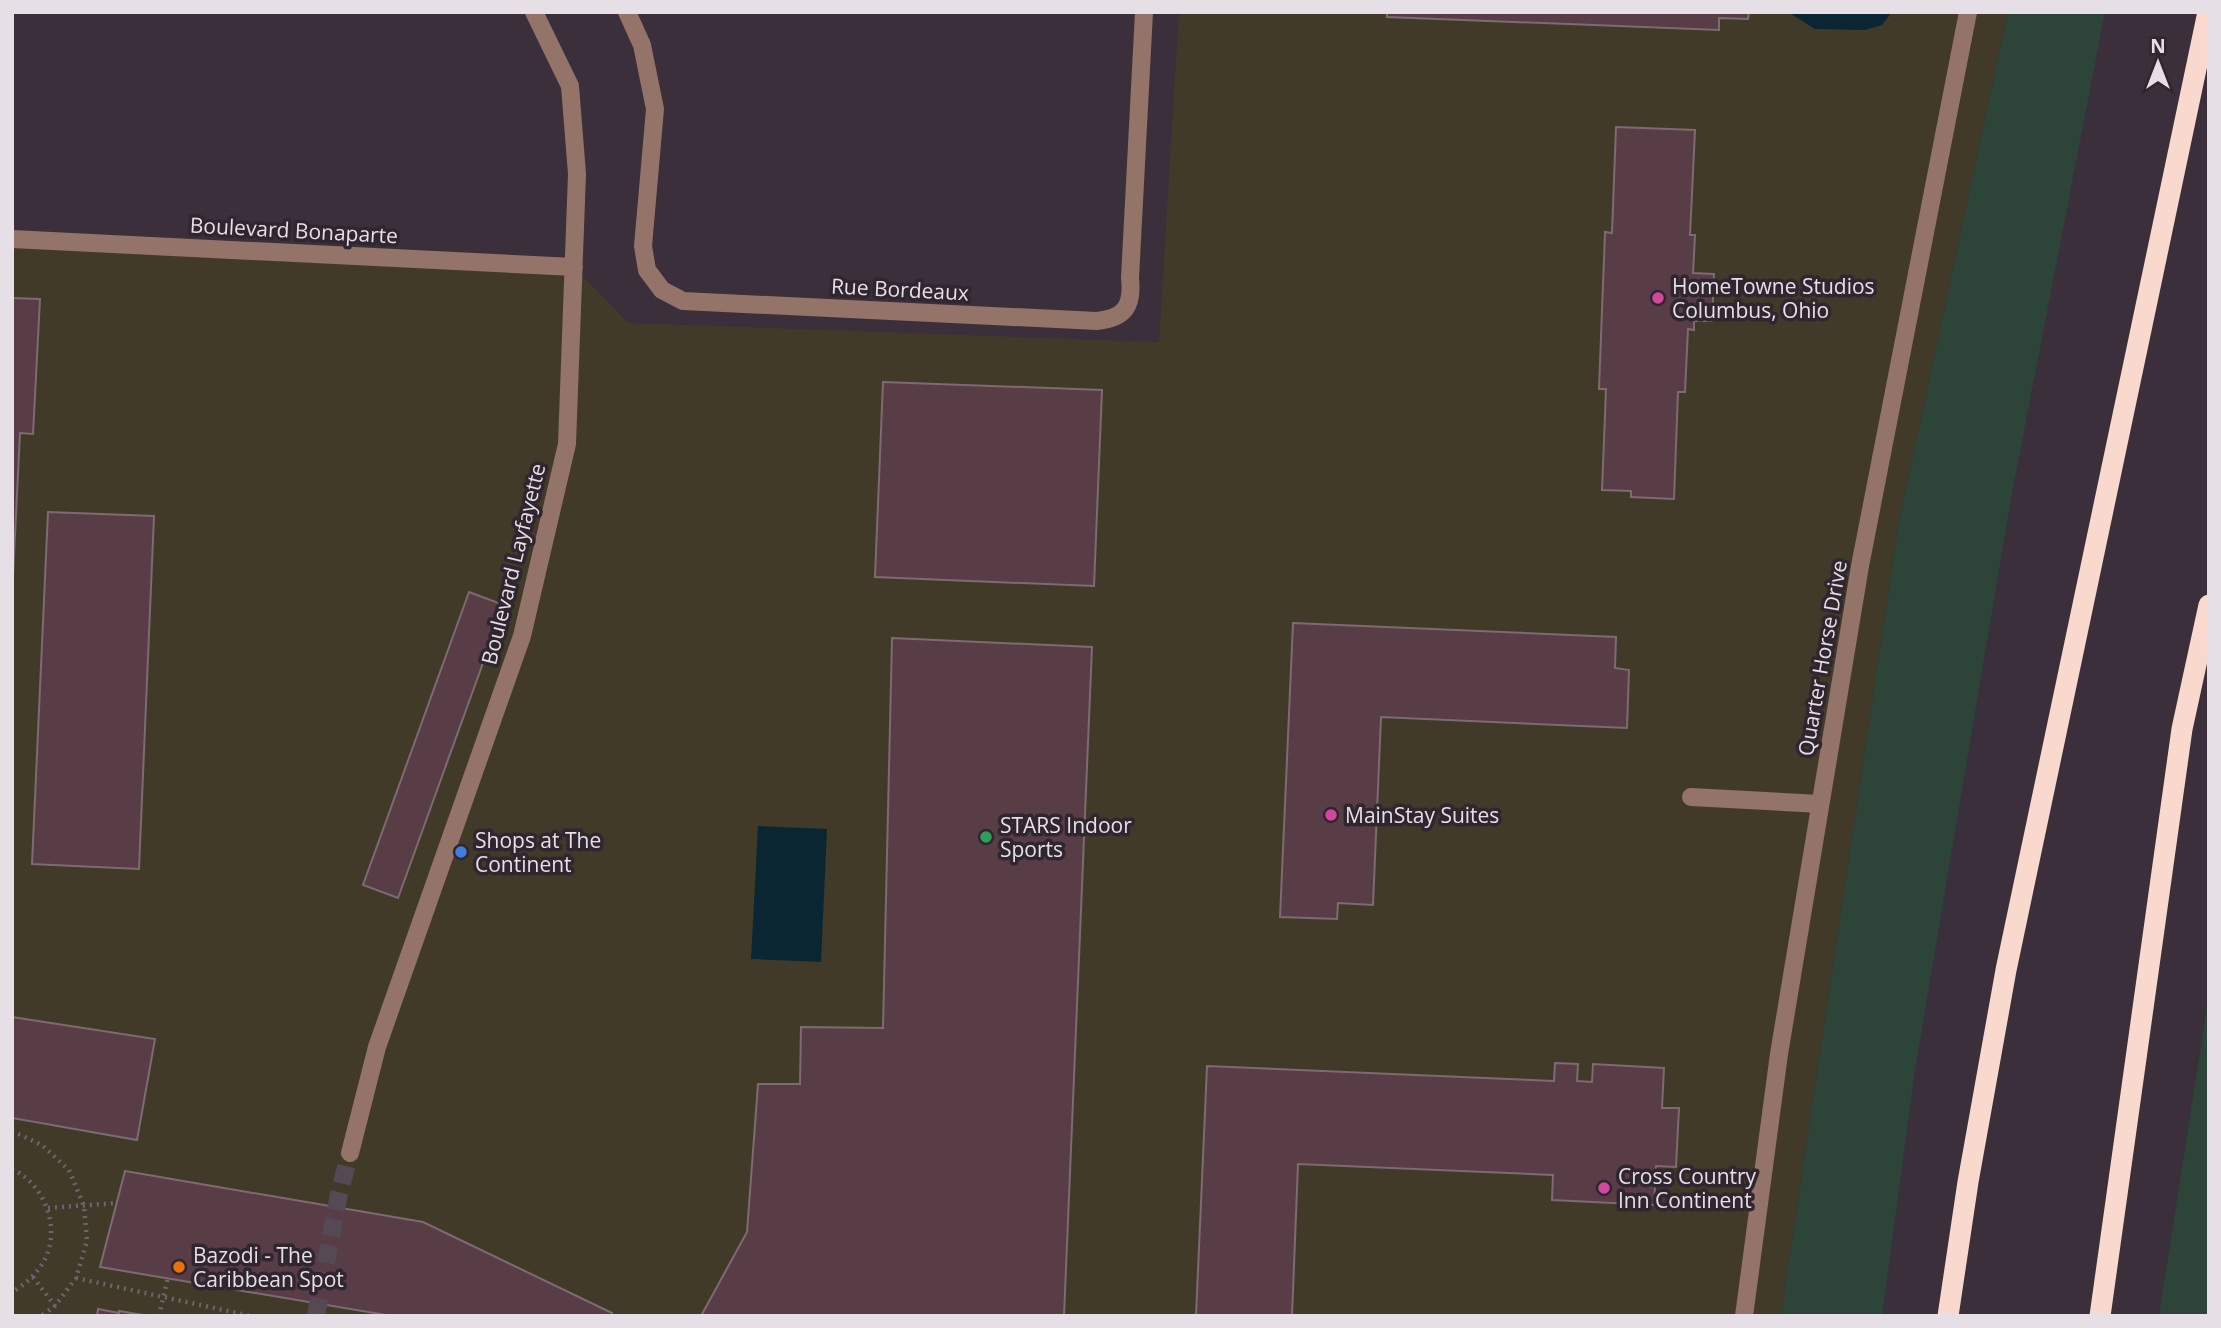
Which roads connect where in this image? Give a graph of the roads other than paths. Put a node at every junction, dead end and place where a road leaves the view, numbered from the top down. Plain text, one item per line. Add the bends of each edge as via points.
1 (534, 12) edge
2 (627, 12) edge
3 (1144, 12) edge
4 (1968, 12) edge
5 (2208, 12) edge
6 (12, 239) edge
7 (574, 267) junction
8 (2209, 605) edge
9 (1691, 797) dead end
10 (1820, 804) junction
11 (349, 1153) tunnel mouth
12 (1744, 1316) edge
13 (1948, 1316) edge
14 (2100, 1316) edge

1 - 7 street, Boulevard Layfayette via 570,86 578,174
2 - 3 street, Rue Bordeaux via 642,45 655,109 643,246 647,270 662,290 683,301 1097,321 1113,319 1126,309 1132,294
4 - 10 street, Quarter Horse Drive via 1860,566
5 - 13 highway via 2006,970
6 - 7 street, Boulevard Bonaparte
7 - 11 street, Boulevard Layfayette via 567,444 522,636 377,1047
8 - 14 highway via 2182,729
9 - 10 street
10 - 12 street, Quarter Horse Drive via 1779,1054

